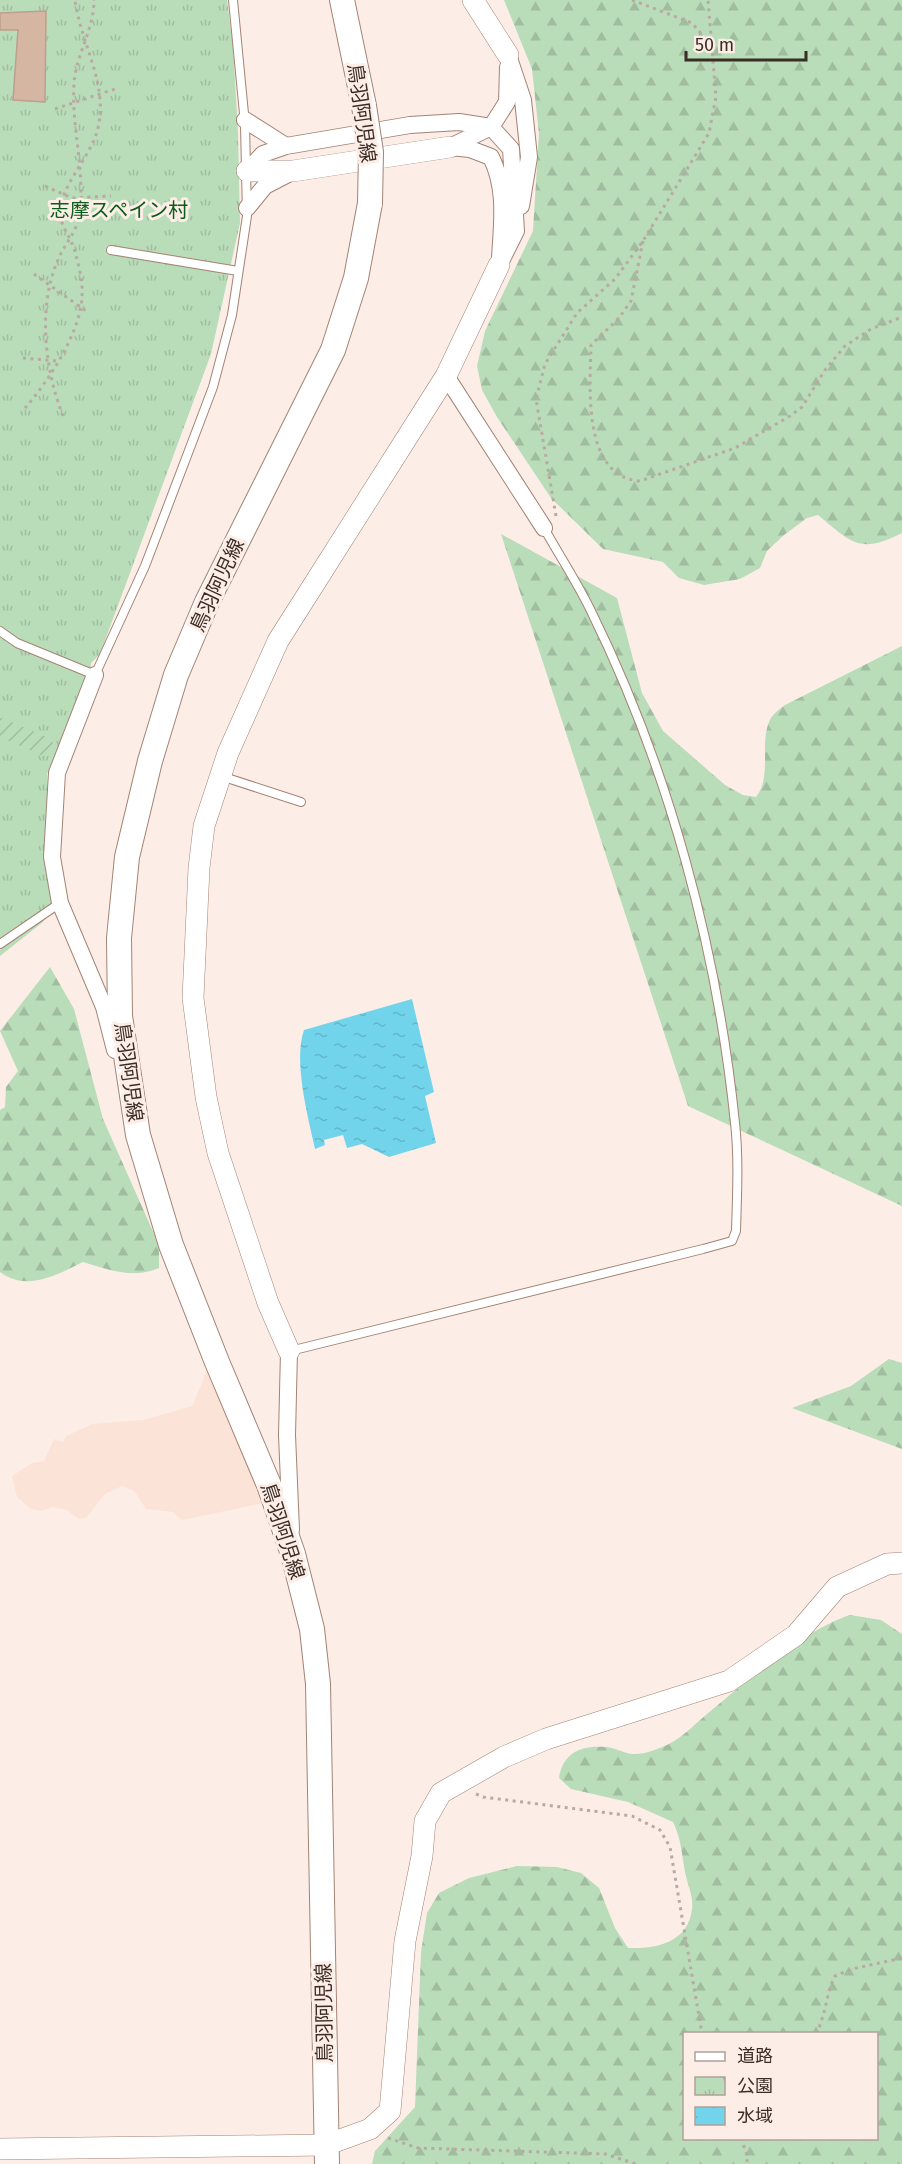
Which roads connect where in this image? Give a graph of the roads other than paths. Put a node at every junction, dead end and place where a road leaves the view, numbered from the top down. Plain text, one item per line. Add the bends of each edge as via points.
1 (233, 0) edge
2 (342, 0) edge
3 (473, 0) edge
4 (508, 55) junction
5 (245, 120) junction
6 (491, 127) junction
7 (285, 146) junction
8 (450, 147) junction
9 (247, 171) junction
10 (293, 171) junction
11 (247, 208) junction
12 (516, 231) junction
13 (111, 250) dead end
14 (499, 265) junction
15 (238, 271) junction
16 (447, 376) junction
17 (544, 528) joint
18 (0, 631) edge
19 (96, 675) junction
20 (220, 776) junction
21 (301, 802) dead end
22 (60, 903) junction
23 (0, 944) edge
24 (138, 1135) junction
25 (289, 1351) junction
26 (293, 1554) junction
27 (902, 1563) edge
28 (0, 2150) edge
29 (326, 2154) edge

1 - 5 lane
2 - 24 main road, 鳥羽阿児線, bridge via 364,106 370,152 370,203 356,279 333,350 207,602 176,675 150,761 127,857 119,939 120,1016
3 - 4 street
4 - 6 street via 507,102
4 - 12 street via 523,100 529,157
5 - 7 street
5 - 9 lane
6 - 7 street via 459,122 410,125
6 - 8 street
6 - 12 street via 511,149
7 - 9 street via 264,154
8 - 10 street
8 - 14 street via 491,157 501,177
9 - 10 street
9 - 11 lane
10 - 11 street via 265,186
11 - 15 lane
12 - 14 street
13 - 15 lane
14 - 16 street
15 - 19 lane via 232,315 213,387 145,566
16 - 17 street
16 - 20 street via 278,641
17 - 25 lane via 591,610 633,706 696,899 718,1000 736,1125 736,1232 732,1240 703,1249
18 - 19 lane via 17,643
19 - 22 street via 57,773 52,857
20 - 21 lane
20 - 25 street via 204,826 199,868 193,977 197,1034 218,1153 268,1302
22 - 23 lane
22 - 24 street via 104,1007
24 - 26 main road, 鳥羽阿児線 via 171,1245 269,1485
25 - 26 street via 287,1435
26 - 29 main road, 鳥羽阿児線 via 312,1629 318,1684
27 - 29 street via 887,1564 837,1587 796,1635 729,1681 546,1739 504,1757 441,1793 425,1821 405,1941 390,2111
28 - 29 street

